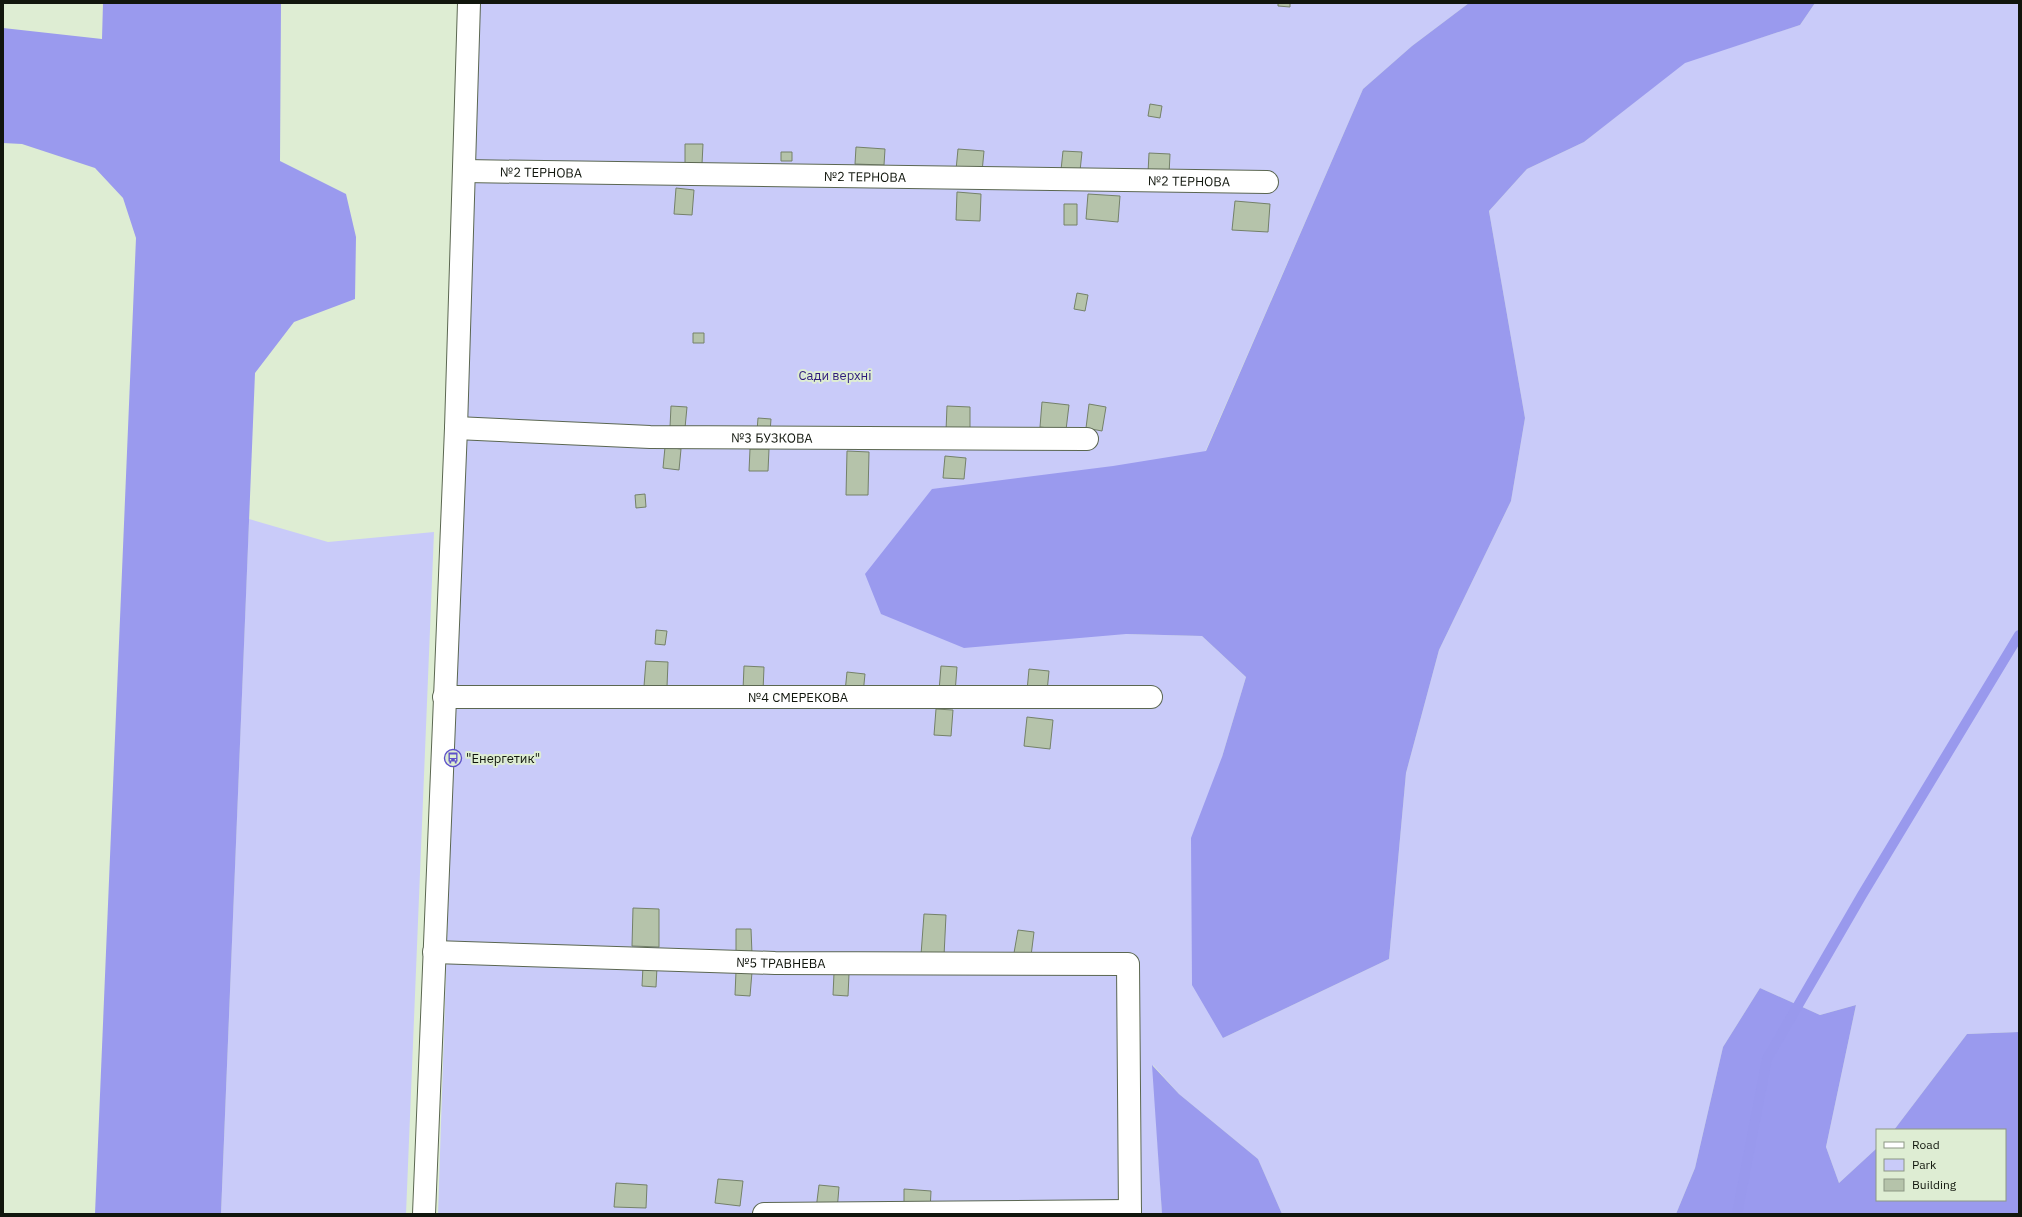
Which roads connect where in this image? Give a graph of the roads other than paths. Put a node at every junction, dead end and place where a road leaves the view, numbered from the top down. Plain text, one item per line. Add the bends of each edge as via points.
1 (469, 3) edge
2 (464, 171) junction
3 (1267, 182) dead end
4 (456, 428) junction
5 (1087, 439) dead end
6 (444, 697) junction
7 (1151, 697) dead end
8 (434, 952) junction
9 (1130, 1213) edge
10 (424, 1214) edge
11 (764, 1214) edge

1 - 2 street
2 - 3 street, №2 ТЕРНОВА
2 - 4 street
4 - 5 street, №3 БУЗКОВА via 650,437
4 - 6 street
6 - 7 street, №4 СМЕРЕКОВА
6 - 8 street
8 - 9 street, №5 ТРАВНЕВА via 775,963 1128,964
8 - 10 street
9 - 11 street

